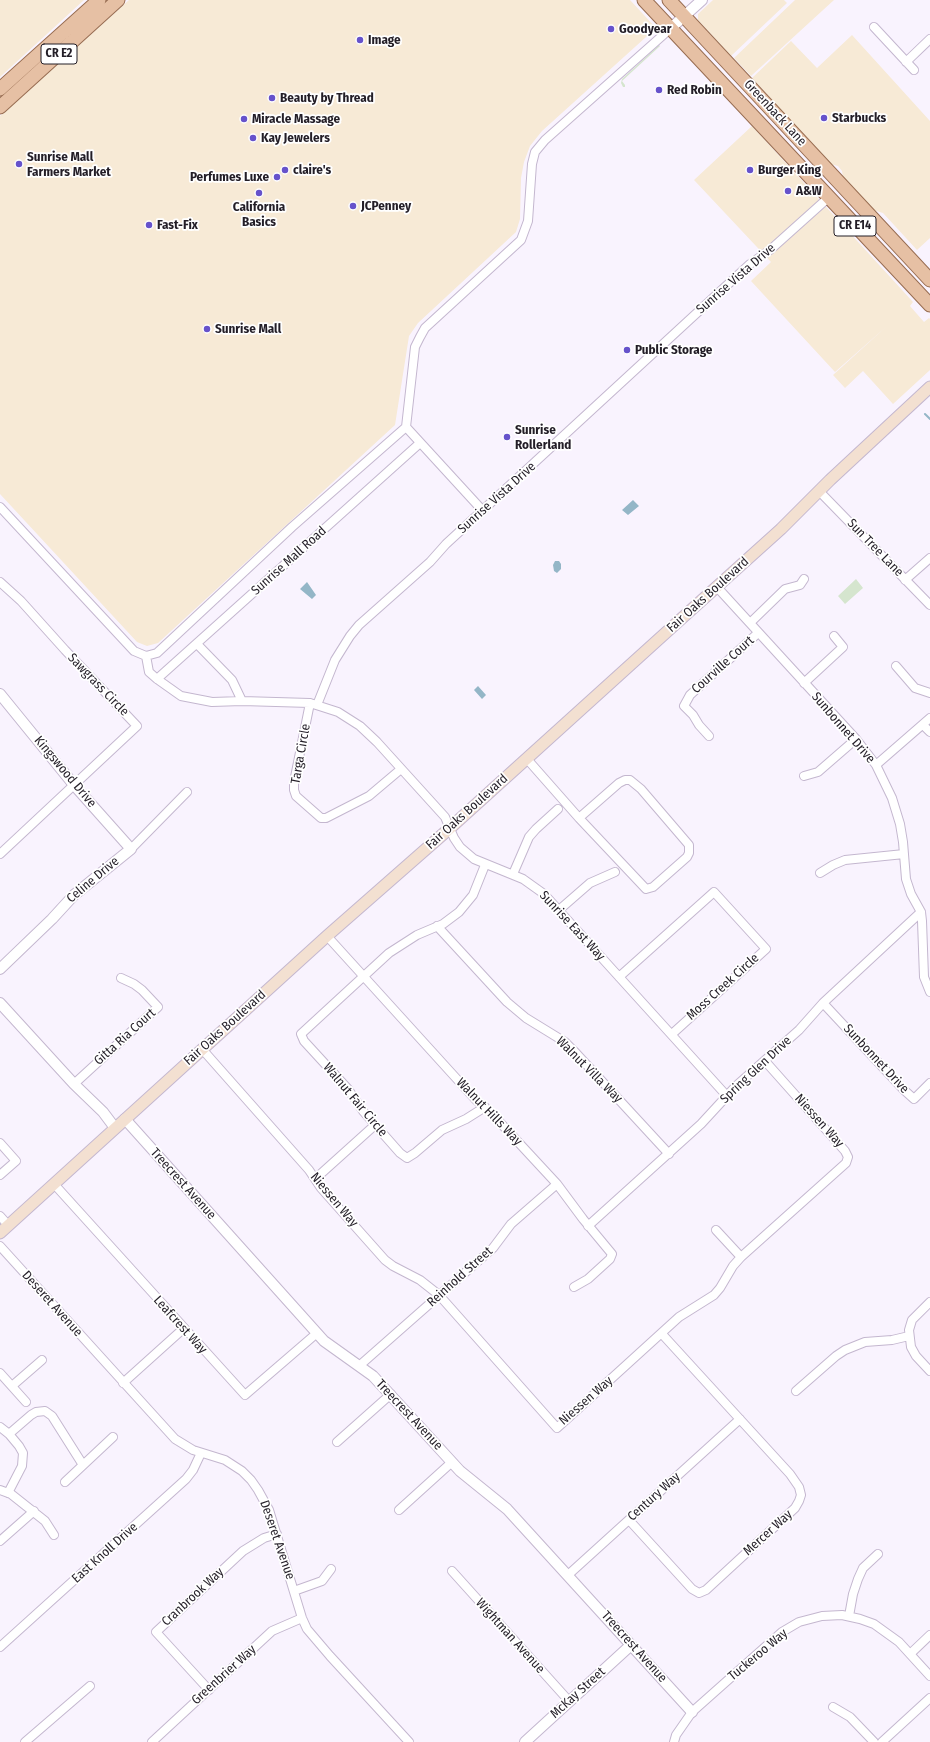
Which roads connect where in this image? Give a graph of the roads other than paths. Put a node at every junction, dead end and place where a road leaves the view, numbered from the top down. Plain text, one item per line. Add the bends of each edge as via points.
1 (98, 0) edge
2 (118, 0) edge
3 (644, 0) edge
4 (669, 0) edge
5 (702, 0) edge
6 (684, 16) junction
7 (874, 27) dead end
8 (671, 28) junction
9 (930, 39) edge
10 (906, 62) junction
11 (914, 70) dead end
12 (0, 88) edge
13 (0, 107) edge
14 (765, 130) junction
15 (844, 188) junction
16 (828, 198) junction
17 (899, 247) junction
18 (930, 280) edge
19 (930, 305) edge
20 (930, 387) edge
21 (406, 427) junction
22 (420, 443) junction
23 (819, 491) junction
24 (0, 507) edge
25 (483, 511) junction
26 (930, 558) edge
27 (804, 579) dead end
28 (905, 580) junction
29 (0, 582) edge
30 (716, 586) junction
31 (930, 605) edge
32 (750, 623) junction
33 (758, 633) junction
34 (834, 636) dead end
35 (197, 644) junction
36 (146, 656) junction
37 (896, 666) dead end
38 (157, 679) junction
39 (804, 683) junction
40 (930, 693) edge
41 (1, 698) edge
42 (242, 701) junction
43 (314, 704) junction
44 (930, 718) edge
45 (923, 725) junction
46 (930, 732) edge
47 (709, 736) dead end
48 (856, 739) junction
49 (527, 759) junction
50 (876, 765) junction
51 (401, 769) junction
52 (804, 776) dead end
53 (74, 785) junction
54 (186, 792) dead end
55 (558, 810) dead end
56 (579, 818) junction
57 (450, 828) junction
58 (131, 849) junction
59 (0, 854) edge
60 (904, 854) junction
61 (485, 865) junction
62 (615, 872) dead end
63 (820, 873) dead end
64 (513, 874) junction
65 (559, 910) junction
66 (921, 912) junction
67 (437, 926) junction
68 (326, 936) junction
69 (0, 969) edge
70 (619, 977) junction
71 (121, 978) dead end
72 (365, 978) junction
73 (930, 992) edge
74 (0, 1003) edge
75 (823, 1003) junction
76 (672, 1034) junction
77 (202, 1049) junction
78 (765, 1061) junction
79 (74, 1084) junction
80 (930, 1084) edge
81 (726, 1096) junction
82 (485, 1108) junction
83 (125, 1119) junction
84 (375, 1125) junction
85 (116, 1128) junction
86 (0, 1143) edge
87 (669, 1154) junction
88 (0, 1175) edge
89 (315, 1179) junction
90 (54, 1184) junction
91 (557, 1184) junction
92 (0, 1216) edge
93 (588, 1226) junction
94 (4, 1229) edge
95 (716, 1230) dead end
96 (0, 1246) edge
97 (741, 1257) junction
98 (574, 1286) dead end
99 (439, 1295) junction
100 (930, 1302) edge
101 (183, 1329) junction
102 (317, 1333) junction
103 (662, 1334) junction
104 (909, 1336) junction
105 (42, 1360) dead end
106 (359, 1366) junction
107 (930, 1371) edge
108 (0, 1373) edge
109 (123, 1383) junction
110 (12, 1386) junction
111 (796, 1392) dead end
112 (391, 1394) junction
113 (26, 1402) dead end
114 (740, 1419) junction
115 (0, 1427) edge
116 (9, 1434) junction
117 (113, 1437) dead end
118 (337, 1442) dead end
119 (201, 1453) junction
120 (452, 1462) junction
121 (83, 1465) junction
122 (65, 1482) dead end
123 (4, 1491) edge
124 (399, 1510) dead end
125 (34, 1511) junction
126 (629, 1520) junction
127 (277, 1534) junction
128 (54, 1535) dead end
129 (0, 1541) edge
130 (878, 1554) dead end
131 (331, 1569) dead end
132 (452, 1571) dead end
133 (568, 1575) junction
134 (294, 1591) junction
135 (849, 1616) junction
136 (302, 1618) junction
137 (930, 1635) edge
138 (631, 1645) junction
139 (0, 1648) edge
140 (910, 1654) junction
141 (930, 1676) edge
142 (90, 1686) dead end
143 (209, 1690) junction
144 (930, 1698) edge
145 (570, 1701) junction
146 (832, 1707) dead end
147 (692, 1712) junction
148 (25, 1742) edge
149 (152, 1742) edge
150 (409, 1742) edge
151 (525, 1742) edge
152 (674, 1742) edge
153 (874, 1742) edge
154 (882, 1742) edge

1 - 12 main road, CR E2
2 - 13 main road, CR E2
3 - 8 main road, Greenback Lane / CR E14
4 - 6 main road, Greenback Lane / CR E14
5 - 6 street
6 - 8 street
6 - 15 main road, Greenback Lane / CR E14
7 - 10 street
8 - 14 main road, Greenback Lane / CR E14
8 - 21 street via 545,140 535,152 528,221 521,240 426,328 415,347
9 - 10 street
10 - 11 street
14 - 15 main road via 785,138 833,188
14 - 16 main road, Greenback Lane / CR E14
15 - 17 main road, Greenback Lane / CR E14
16 - 17 main road via 842,198 884,244 892,248
16 - 19 main road, Greenback Lane / CR E14
16 - 25 street, Sunrise Vista Drive via 770,250 750,264
17 - 18 main road, Greenback Lane / CR E14
20 - 23 main road, Fair Oaks Boulevard
21 - 22 street
21 - 36 street via 292,527 157,653
22 - 25 street
22 - 35 street, Sunrise Mall Road
23 - 28 street, Sun Tree Lane
23 - 30 main road, Fair Oaks Boulevard
24 - 36 street via 134,651
25 - 43 street, Sunrise Vista Drive via 359,625 335,660
26 - 28 street
27 - 32 street via 800,584 785,589
28 - 31 street, Sun Tree Lane
29 - 53 street, Sawgrass Circle via 21,601 137,726
30 - 32 street, Sunbonnet Drive
30 - 49 main road, Fair Oaks Boulevard
32 - 33 street, Sunbonnet Drive
33 - 39 street, Sunbonnet Drive
33 - 47 street, Courville Court via 690,695 684,706
34 - 39 street via 843,647
35 - 38 street, Sunrise Mall Road
35 - 42 street via 232,680
36 - 38 street, Sunrise East Way via 148,669
37 - 40 street via 915,688
38 - 42 street, Sunrise East Way via 181,696 212,702
39 - 48 street, Sunbonnet Drive
41 - 53 street, Kingswood Drive
42 - 43 street, Sunrise East Way
43 - 51 street, Sunrise East Way via 338,712 360,726
43 - 51 street, Targa Circle via 294,790 296,796 321,818 326,818 369,796
44 - 45 street
45 - 46 street
45 - 50 street
48 - 50 street, Sunbonnet Drive
48 - 52 street via 818,772
49 - 56 street
49 - 57 main road, Fair Oaks Boulevard
50 - 60 street, Sunbonnet Drive via 897,813 904,842
51 - 57 street, Sunrise East Way via 445,818
53 - 58 street, Kingswood Drive
53 - 59 street
54 - 58 street, Celine Drive
55 - 64 street via 529,837
56 - 56 street via 646,889 653,886 689,853 690,848 686,841 641,789 630,780 620,783
57 - 61 street, Sunrise East Way via 460,846
57 - 68 main road, Fair Oaks Boulevard
58 - 69 street, Celine Drive via 74,895
60 - 63 street via 845,860
60 - 66 street, Sunbonnet Drive via 907,886
61 - 64 street, Sunrise East Way
61 - 67 street via 468,904 451,919
62 - 65 street via 590,883
64 - 65 street, Sunrise East Way via 534,886
65 - 70 street, Sunrise East Way
66 - 73 street, Sunbonnet Drive via 924,977
66 - 75 street, Spring Glen Drive
67 - 72 street via 403,943
67 - 87 street, Walnut Villa Way via 506,1002 526,1018 565,1042
68 - 72 street, Walnut Hills Way
68 - 77 main road, Fair Oaks Boulevard
70 - 76 street, Sunrise East Way
70 - 76 street, Moss Creek Circle via 714,892 766,949
71 - 79 street, Gitta Ria Court via 142,990 158,1007
72 - 82 street, Walnut Hills Way
72 - 84 street, Walnut Fair Circle via 301,1034 304,1041 348,1089
74 - 79 street
75 - 78 street, Spring Glen Drive via 799,1030
75 - 80 street, Sunbonnet Drive via 914,1099
76 - 81 street, Sunrise East Way
77 - 83 main road, Fair Oaks Boulevard
77 - 89 street, Niessen Way
78 - 81 street, Spring Glen Drive
78 - 97 street, Niessen Way via 848,1157 846,1163
79 - 85 street
81 - 87 street, Spring Glen Drive
82 - 84 street, Walnut Fair Circle via 442,1130 407,1158
82 - 91 street, Walnut Hills Way
83 - 85 main road, Fair Oaks Boulevard
83 - 102 street, Treecrest Avenue
84 - 89 street
85 - 90 main road, Fair Oaks Boulevard
86 - 88 street via 16,1161
87 - 93 street, Spring Glen Drive
89 - 99 street, Niessen Way via 385,1260 420,1280
90 - 94 main road, Fair Oaks Boulevard
90 - 101 street, Leafcrest Way
91 - 93 street, Walnut Hills Way
91 - 99 street, Reinhold Street via 511,1224 493,1248
92 - 94 street
93 - 98 street, Walnut Hills Way via 612,1254 610,1259 588,1279
95 - 97 street
96 - 109 street, Deseret Avenue
97 - 103 street, Niessen Way via 714,1295 679,1317
99 - 103 street, Niessen Way via 557,1428
99 - 106 street, Reinhold Street
100 - 104 street via 912,1320
101 - 102 street, Leafcrest Way via 244,1395
101 - 109 street
102 - 106 street, Treecrest Avenue via 333,1349
103 - 114 street, Mercer Way
104 - 107 street via 916,1356
104 - 111 street via 855,1345 836,1356
105 - 110 street
106 - 112 street, Treecrest Avenue
108 - 110 street
109 - 119 street, Deseret Avenue via 175,1439
110 - 113 street
112 - 118 street
112 - 120 street, Treecrest Avenue
114 - 126 street, Century Way
114 - 126 street, Mercer Way via 790,1474 799,1487 800,1501 706,1590 699,1593 692,1589
115 - 116 street
116 - 121 street via 31,1415 45,1412 52,1416
116 - 123 street via 23,1453 22,1466
117 - 121 street
119 - 127 street, Deseret Avenue via 225,1460 251,1480 266,1505
119 - 139 street, East Knoll Drive via 194,1470 186,1479
120 - 124 street
120 - 133 street, Treecrest Avenue via 473,1482 503,1504
121 - 122 street
123 - 125 street
125 - 128 street via 45,1521
125 - 129 street
126 - 133 street, Century Way
127 - 134 street, Deseret Avenue
127 - 143 street, Cranbrook Way via 264,1538 243,1551 156,1632
130 - 135 street via 863,1568 853,1594
131 - 134 street via 322,1581
132 - 145 street, Wightman Avenue
133 - 138 street, Treecrest Avenue
134 - 136 street, Deseret Avenue
135 - 140 street, Tuckeroo Way via 874,1624
135 - 147 street, Tuckeroo Way via 822,1616 799,1622 782,1632
136 - 143 street, Greenbrier Way via 272,1631
136 - 150 street, Deseret Avenue via 314,1638
137 - 140 street
138 - 145 street, McKay Street
138 - 147 street, Treecrest Avenue
140 - 141 street, Tuckeroo Way
142 - 148 street
143 - 149 street, Greenbrier Way
144 - 154 street
145 - 151 street, McKay Street
146 - 153 street via 850,1717
147 - 152 street, Tuckeroo Way

